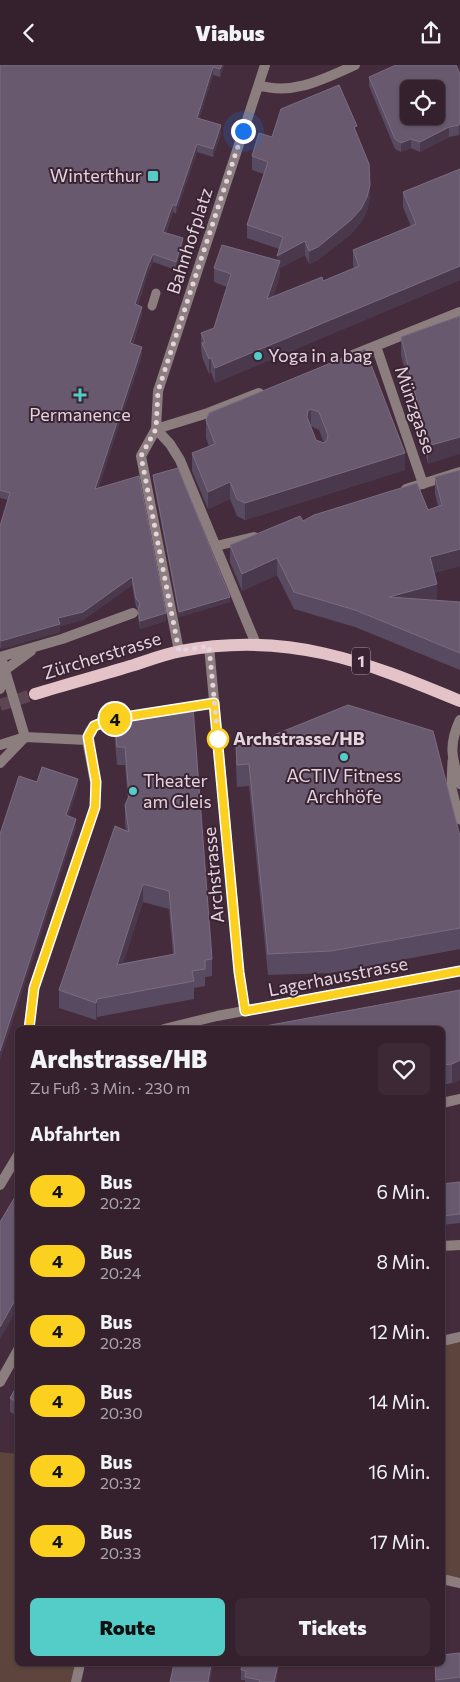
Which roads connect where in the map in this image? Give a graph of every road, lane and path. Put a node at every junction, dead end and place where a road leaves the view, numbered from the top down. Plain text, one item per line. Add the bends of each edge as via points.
1 (266, 65) edge
2 (354, 65) edge
3 (259, 85) junction
4 (156, 293) dead end
5 (152, 306) dead end
6 (460, 312) edge
7 (376, 346) junction
8 (343, 359) edge
9 (267, 390) edge
10 (156, 429) junction
11 (460, 472) edge
12 (423, 484) junction
13 (396, 492) edge
14 (265, 533) edge
15 (216, 546) junction
16 (133, 613) dead end
17 (256, 644) junction
18 (38, 646) junction
19 (209, 646) junction
20 (179, 651) junction
21 (0, 657) edge
22 (5, 671) junction
23 (0, 689) edge
24 (35, 694) tunnel mouth
25 (460, 701) edge
26 (214, 703) junction
27 (162, 711) edge
28 (135, 716) edge
29 (460, 720) edge
30 (25, 737) junction
31 (87, 740) junction
32 (0, 745) edge
33 (452, 758) junction
34 (0, 763) edge
35 (460, 784) edge
36 (460, 820) edge
37 (460, 971) edge
38 (245, 1011) junction
39 (29, 1026) edge
40 (178, 1026) edge
41 (460, 1099) edge
42 (445, 1102) edge
43 (15, 1160) edge
44 (0, 1185) edge
45 (460, 1245) edge
46 (445, 1246) edge
47 (460, 1337) edge
48 (445, 1340) edge
49 (15, 1355) edge
50 (0, 1382) edge
51 (445, 1580) edge
52 (460, 1583) edge
53 (80, 1666) edge
54 (76, 1682) edge

1 - 3 street, Bahnhofplatz
2 - 3 street via 314,83 287,89 274,90
3 - 10 street, Bahnhofplatz via 158,391
4 - 5 lane
6 - 7 street
7 - 8 street
7 - 12 street, Münzgasse
9 - 10 street
10 - 15 street via 180,460
10 - 20 street, Bahnhofplatz via 141,456
11 - 12 street
12 - 13 street
14 - 15 street
15 - 17 street
16 - 18 street
17 - 19 main road, 1
17 - 25 main road, 1 via 314,650 362,661
18 - 21 street
18 - 22 street
19 - 20 main road, Zürcherstrasse / 1
19 - 26 street, Archstrasse
20 - 24 main road, Zürcherstrasse / 1
21 - 22 street
22 - 23 street
22 - 30 street
26 - 27 street
26 - 38 street, Archstrasse
28 - 31 street via 107,720 94,726
29 - 33 street via 453,735
30 - 31 street
30 - 32 street
30 - 34 street
31 - 39 street via 96,782 95,807 34,988
33 - 35 street
33 - 36 lane via 451,784
37 - 38 street, Lagerhausstrasse
38 - 40 street, Lagerhausstrasse
41 - 42 street
43 - 44 street
45 - 46 street
47 - 48 street
49 - 50 street
51 - 52 street
53 - 54 street

